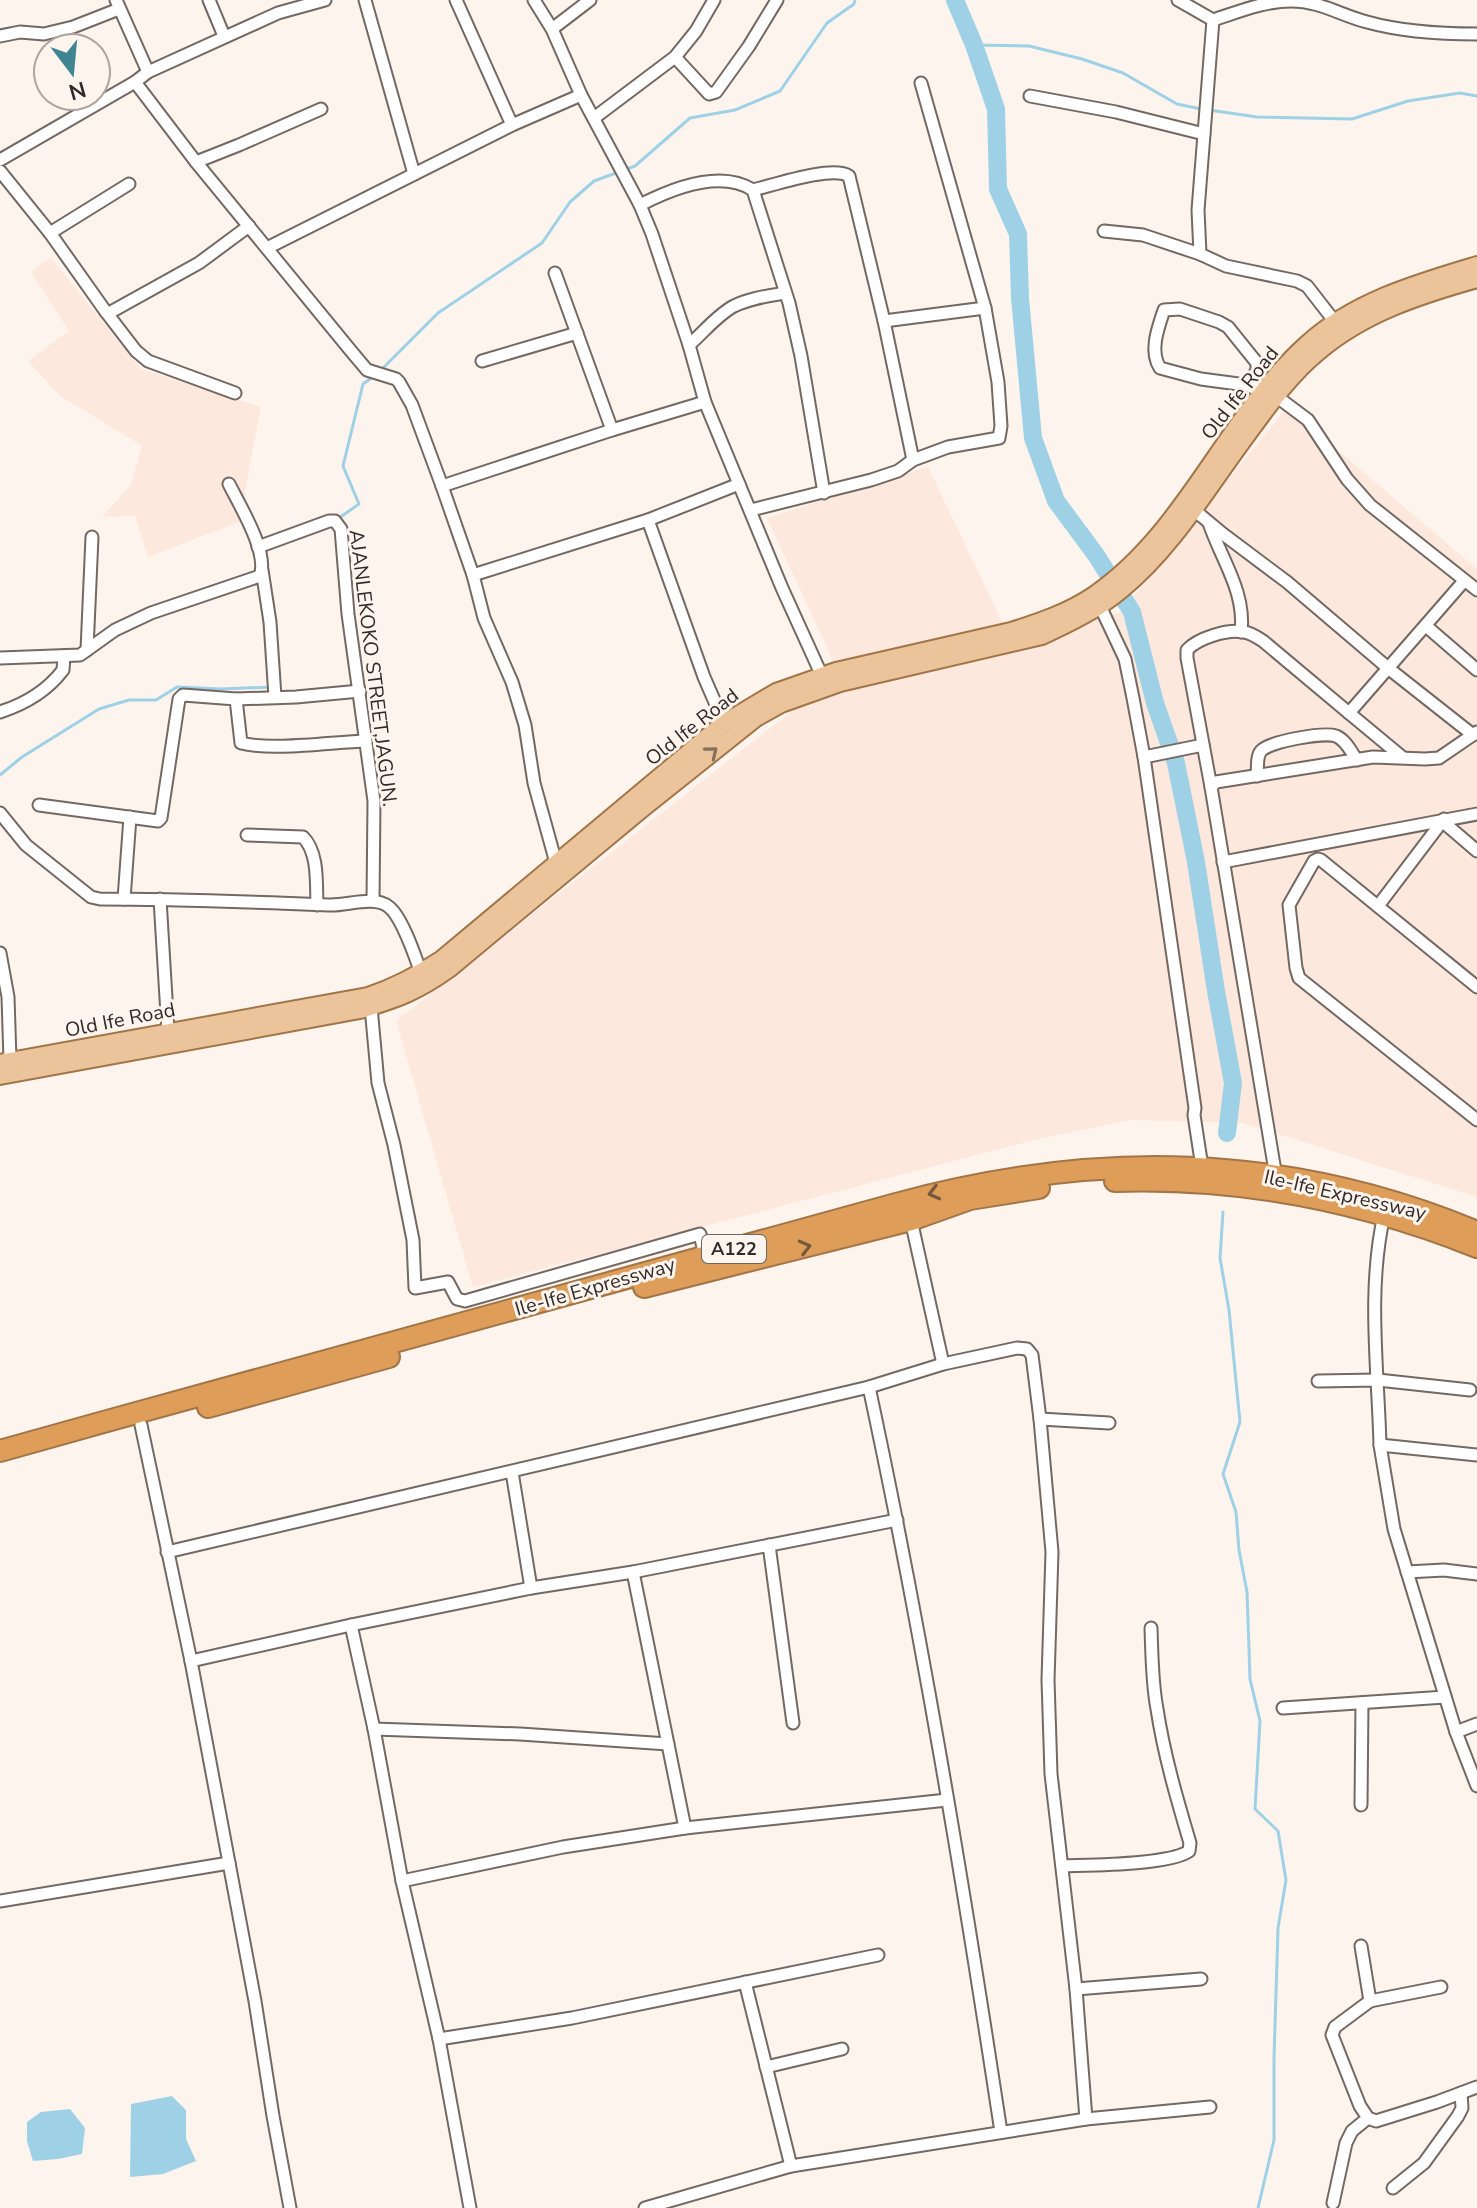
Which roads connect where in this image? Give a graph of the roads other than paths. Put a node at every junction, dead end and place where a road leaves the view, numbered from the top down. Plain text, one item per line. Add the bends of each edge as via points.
1 (209, 0) edge
2 (325, 0) edge
3 (365, 0) edge
4 (456, 0) edge
5 (534, 0) edge
6 (590, 0) edge
7 (714, 0) edge
8 (777, 0) edge
9 (1178, 0) edge
10 (118, 5) edge
11 (1213, 20) junction
12 (552, 29) junction
13 (1477, 34) edge
14 (0, 36) edge
15 (224, 36) junction
16 (675, 57) junction
17 (148, 72) junction
18 (135, 82) junction
19 (921, 83) dead end
20 (581, 95) junction
21 (1030, 96) dead end
22 (321, 109) dead end
23 (594, 118) junction
24 (512, 125) junction
25 (1204, 134) junction
26 (0, 160) edge
27 (196, 162) junction
28 (0, 171) edge
29 (414, 174) junction
30 (129, 184) dead end
31 (753, 190) junction
32 (640, 205) junction
33 (249, 226) junction
34 (1104, 231) dead end
35 (50, 233) junction
36 (267, 248) junction
37 (1200, 254) junction
38 (1477, 265) edge
39 (555, 273) dead end
40 (1477, 279) edge
41 (785, 293) junction
42 (985, 308) junction
43 (106, 312) junction
44 (884, 321) junction
45 (1335, 322) junction
46 (577, 333) junction
47 (689, 345) junction
48 (482, 361) dead end
49 (1261, 391) junction
50 (235, 393) dead end
51 (705, 402) junction
52 (612, 430) junction
53 (913, 460) junction
54 (229, 484) dead end
55 (739, 484) junction
56 (442, 486) junction
57 (824, 493) junction
58 (1193, 509) junction
59 (751, 510) junction
60 (648, 520) junction
61 (1209, 523) junction
62 (92, 537) dead end
63 (258, 547) junction
64 (262, 569) junction
65 (473, 575) junction
66 (1464, 581) junction
67 (1116, 587) junction
68 (1477, 590) edge
69 (1426, 626) junction
70 (1040, 629) junction
71 (1241, 632) junction
72 (87, 650) junction
73 (64, 656) junction
74 (0, 658) edge
75 (1388, 668) junction
76 (1477, 670) edge
77 (822, 676) junction
78 (360, 691) junction
79 (275, 697) junction
80 (236, 699) junction
81 (0, 712) edge
82 (1349, 713) junction
83 (724, 723) junction
84 (1475, 734) edge
85 (366, 741) junction
86 (1200, 745) junction
87 (1147, 756) junction
88 (1402, 757) junction
89 (1357, 760) junction
90 (1257, 776) junction
91 (1211, 787) junction
92 (639, 803) junction
93 (39, 805) dead end
94 (0, 813) edge
95 (1477, 814) edge
96 (130, 817) junction
97 (1443, 820) junction
98 (247, 835) dead end
99 (1314, 845) junction
100 (1477, 851) edge
101 (1318, 859) junction
102 (1223, 862) junction
103 (556, 863) junction
104 (124, 899) junction
105 (160, 899) junction
106 (373, 901) junction
107 (317, 905) junction
108 (1378, 906) junction
109 (0, 953) edge
110 (421, 973) junction
111 (1477, 987) edge
112 (371, 1007) junction
113 (168, 1031) junction
114 (91, 1052) junction
115 (5, 1062) edge
116 (0, 1076) edge
117 (1477, 1120) edge
118 (1202, 1167) junction
119 (1276, 1177) junction
120 (1384, 1215) junction
121 (911, 1220) junction
122 (1477, 1232) edge
123 (1477, 1247) edge
124 (705, 1256) junction
125 (943, 1364) junction
126 (1378, 1380) junction
127 (1318, 1381) dead end
128 (869, 1387) junction
129 (1470, 1390) dead end
130 (1040, 1419) junction
131 (1109, 1423) dead end
132 (141, 1425) junction
133 (1380, 1445) junction
134 (0, 1451) edge
135 (1477, 1455) edge
136 (0, 1465) edge
137 (512, 1472) junction
138 (897, 1520) junction
139 (769, 1545) junction
140 (167, 1552) junction
141 (633, 1572) junction
142 (1407, 1572) junction
143 (1477, 1574) edge
144 (531, 1588) junction
145 (351, 1625) junction
146 (1151, 1628) dead end
147 (191, 1661) junction
148 (1445, 1697) junction
149 (1362, 1703) junction
150 (1283, 1708) dead end
151 (793, 1723) dead end
152 (1477, 1724) edge
153 (374, 1729) junction
154 (1456, 1732) junction
155 (668, 1744) junction
156 (1477, 1786) edge
157 (947, 1800) junction
158 (1361, 1805) dead end
159 (685, 1828) junction
160 (229, 1863) junction
161 (1063, 1866) junction
162 (402, 1881) junction
163 (0, 1901) edge
164 (1361, 1946) dead end
165 (878, 1955) dead end
166 (1201, 1979) dead end
167 (745, 1982) junction
168 (1441, 1987) dead end
169 (1076, 1989) junction
170 (1370, 2001) junction
171 (439, 2039) junction
172 (842, 2049) dead end
173 (766, 2067) junction
174 (1477, 2087) edge
175 (1461, 2093) junction
176 (1210, 2107) dead end
177 (1368, 2118) junction
178 (1086, 2119) junction
179 (1001, 2132) junction
180 (791, 2166) junction
181 (1393, 2188) dead end
182 (1333, 2203) dead end
183 (649, 2207) edge
184 (290, 2208) edge
185 (470, 2208) edge

1 - 15 street
2 - 15 street
3 - 29 street
4 - 24 street
5 - 12 street
6 - 12 street
7 - 16 street
8 - 16 street via 713,94
9 - 11 street
10 - 14 street via 73,27
10 - 17 street
11 - 13 street via 1292,1 1406,30
11 - 25 street
12 - 20 street
15 - 17 street
16 - 23 street
17 - 18 street
18 - 26 street
18 - 27 street
19 - 42 street
20 - 23 street
20 - 24 street
21 - 25 street
22 - 27 street
23 - 32 street
24 - 29 street
25 - 37 street
27 - 33 street
28 - 35 street
29 - 36 street
30 - 35 street
31 - 32 street via 736,181 700,183 669,190
31 - 41 street
31 - 44 street via 818,175 849,176
32 - 47 street
33 - 36 street
33 - 43 street via 199,263
34 - 37 street via 1143,235
35 - 43 street
36 - 56 street via 367,370 399,382
37 - 45 street via 1226,266 1307,286
38 - 45 main road, Old Ife Road via 1383,296
39 - 46 street
40 - 49 main road, Old Ife Road via 1389,308 1342,333
41 - 47 street via 735,306
41 - 57 street
42 - 44 street
42 - 53 street via 998,382 999,438
43 - 50 street via 148,361
44 - 53 street
45 - 49 main road, Old Ife Road
46 - 48 street
46 - 52 street
47 - 51 street
49 - 49 street via 1257,363 1228,327 1180,309 1164,310 1154,350 1160,368
49 - 58 main road, Old Ife Road
49 - 66 street via 1308,420 1370,505
49 - 67 main road, Old Ife Road
51 - 52 street
51 - 55 street
52 - 56 street
53 - 57 street via 898,471
54 - 63 street
55 - 59 street
55 - 60 street
56 - 65 street
57 - 59 street
58 - 61 street
58 - 67 main road, Old Ife Road via 1164,546
59 - 77 street
60 - 65 street
60 - 83 street
61 - 71 street via 1238,593
61 - 75 street
62 - 72 street
63 - 64 street
63 - 78 street, AJANLEKOKO STREET,JAGUN. via 329,521 341,529
64 - 72 street via 247,582 151,613
64 - 79 street
65 - 103 street via 525,725
66 - 68 street
66 - 69 street
67 - 70 main road, Old Ife Road
67 - 87 street via 1125,659
69 - 75 street
69 - 76 street
70 - 77 main road, Old Ife Road
92 -> 70 main road, Old Ife Road via 781,704
71 - 82 street via 1263,641
71 - 86 street via 1207,638 1187,650
72 - 73 street
73 - 74 street
73 - 81 street via 63,670 45,690
75 - 82 street
75 - 84 street
77 - 83 main road, Old Ife Road via 776,692
78 - 79 street
78 - 85 street, AJANLEKOKO STREET,JAGUN.
79 - 80 street
80 - 85 street via 241,743
80 - 96 street via 190,694 179,699 161,818
82 - 88 street
83 - 92 main road, Old Ife Road
84 - 88 street via 1439,758
85 - 106 street, AJANLEKOKO STREET,JAGUN. via 374,801
86 - 87 street
86 - 91 street
87 - 118 street
88 - 89 street
89 - 90 street
89 - 90 street via 1338,737 1299,738 1261,750
90 - 91 street
91 - 102 street
92 - 103 main road, Old Ife Road
92 - 112 main road, Old Ife Road via 449,969 408,994
93 - 96 street
94 - 104 street via 26,845 91,897
95 - 97 street
96 - 104 street
97 - 99 street
97 - 100 street
97 - 108 street
98 - 107 street via 308,841
99 - 101 street
99 - 102 street
101 - 108 street
101 - 117 street via 1289,902 1299,978
102 - 119 street
103 - 110 main road, Old Ife Road
104 - 105 street
105 - 107 street
105 - 113 street
106 - 107 street
106 - 110 street via 388,905 397,915
108 - 111 street
109 - 115 street via 8,997
110 - 113 main road, Old Ife Road via 368,996
112 - 114 main road, Old Ife Road
112 - 124 street via 378,1083 413,1240 416,1289 448,1282 457,1299 465,1301 700,1234
113 - 114 main road, Old Ife Road
114 - 115 main road, Old Ife Road
114 - 116 main road, Old Ife Road
118 - 119 highway, Ile-Ife Expressway / A122
118 -> 124 highway, Ile-Ife Expressway / A122 via 1087,1169 996,1180
119 - 122 highway, Ile-Ife Expressway / A122 via 1399,1204
120 - 121 highway, Ile-Ife Expressway / A122 via 1250,1187 1117,1181 980,1197
120 - 123 highway, Ile-Ife Expressway / A122
120 - 126 street via 1375,1304
121 - 125 street
132 -> 121 highway, Ile-Ife Expressway / A122
124 - 134 highway, Ile-Ife Expressway / A122
125 - 128 street
125 - 130 street via 1027,1349
126 - 127 street
126 - 129 street
126 - 133 street
128 - 137 street
128 - 138 street
130 - 131 street
130 - 161 street via 1052,1552 1051,1774
132 - 136 highway, Ile-Ife Expressway / A122
132 - 140 street
133 - 135 street
133 - 142 street
137 - 140 street
137 - 144 street
138 - 139 street
138 - 157 street
139 - 141 street
139 - 151 street
140 - 147 street
141 - 144 street
141 - 155 street
142 - 143 street
142 - 148 street
144 - 145 street
145 - 147 street
145 - 153 street
146 - 161 street via 1157,1711 1189,1851 1151,1860
147 - 160 street
148 - 149 street
148 - 154 street
149 - 150 street
149 - 158 street
152 - 154 street
153 - 155 street
153 - 162 street
154 - 156 street
155 - 159 street
157 - 159 street
157 - 179 street
159 - 162 street
160 - 163 street
160 - 184 street
161 - 169 street
162 - 171 street
164 - 170 street
165 - 167 street
166 - 169 street
167 - 171 street
167 - 173 street
168 - 170 street
169 - 178 street
170 - 177 street via 1332,2035
171 - 185 street
172 - 173 street
173 - 180 street
174 - 175 street
175 - 177 street via 1376,2121
175 - 181 street via 1458,2116 1424,2163
176 - 178 street
177 - 182 street via 1346,2143
178 - 179 street
179 - 180 street
180 - 183 street

